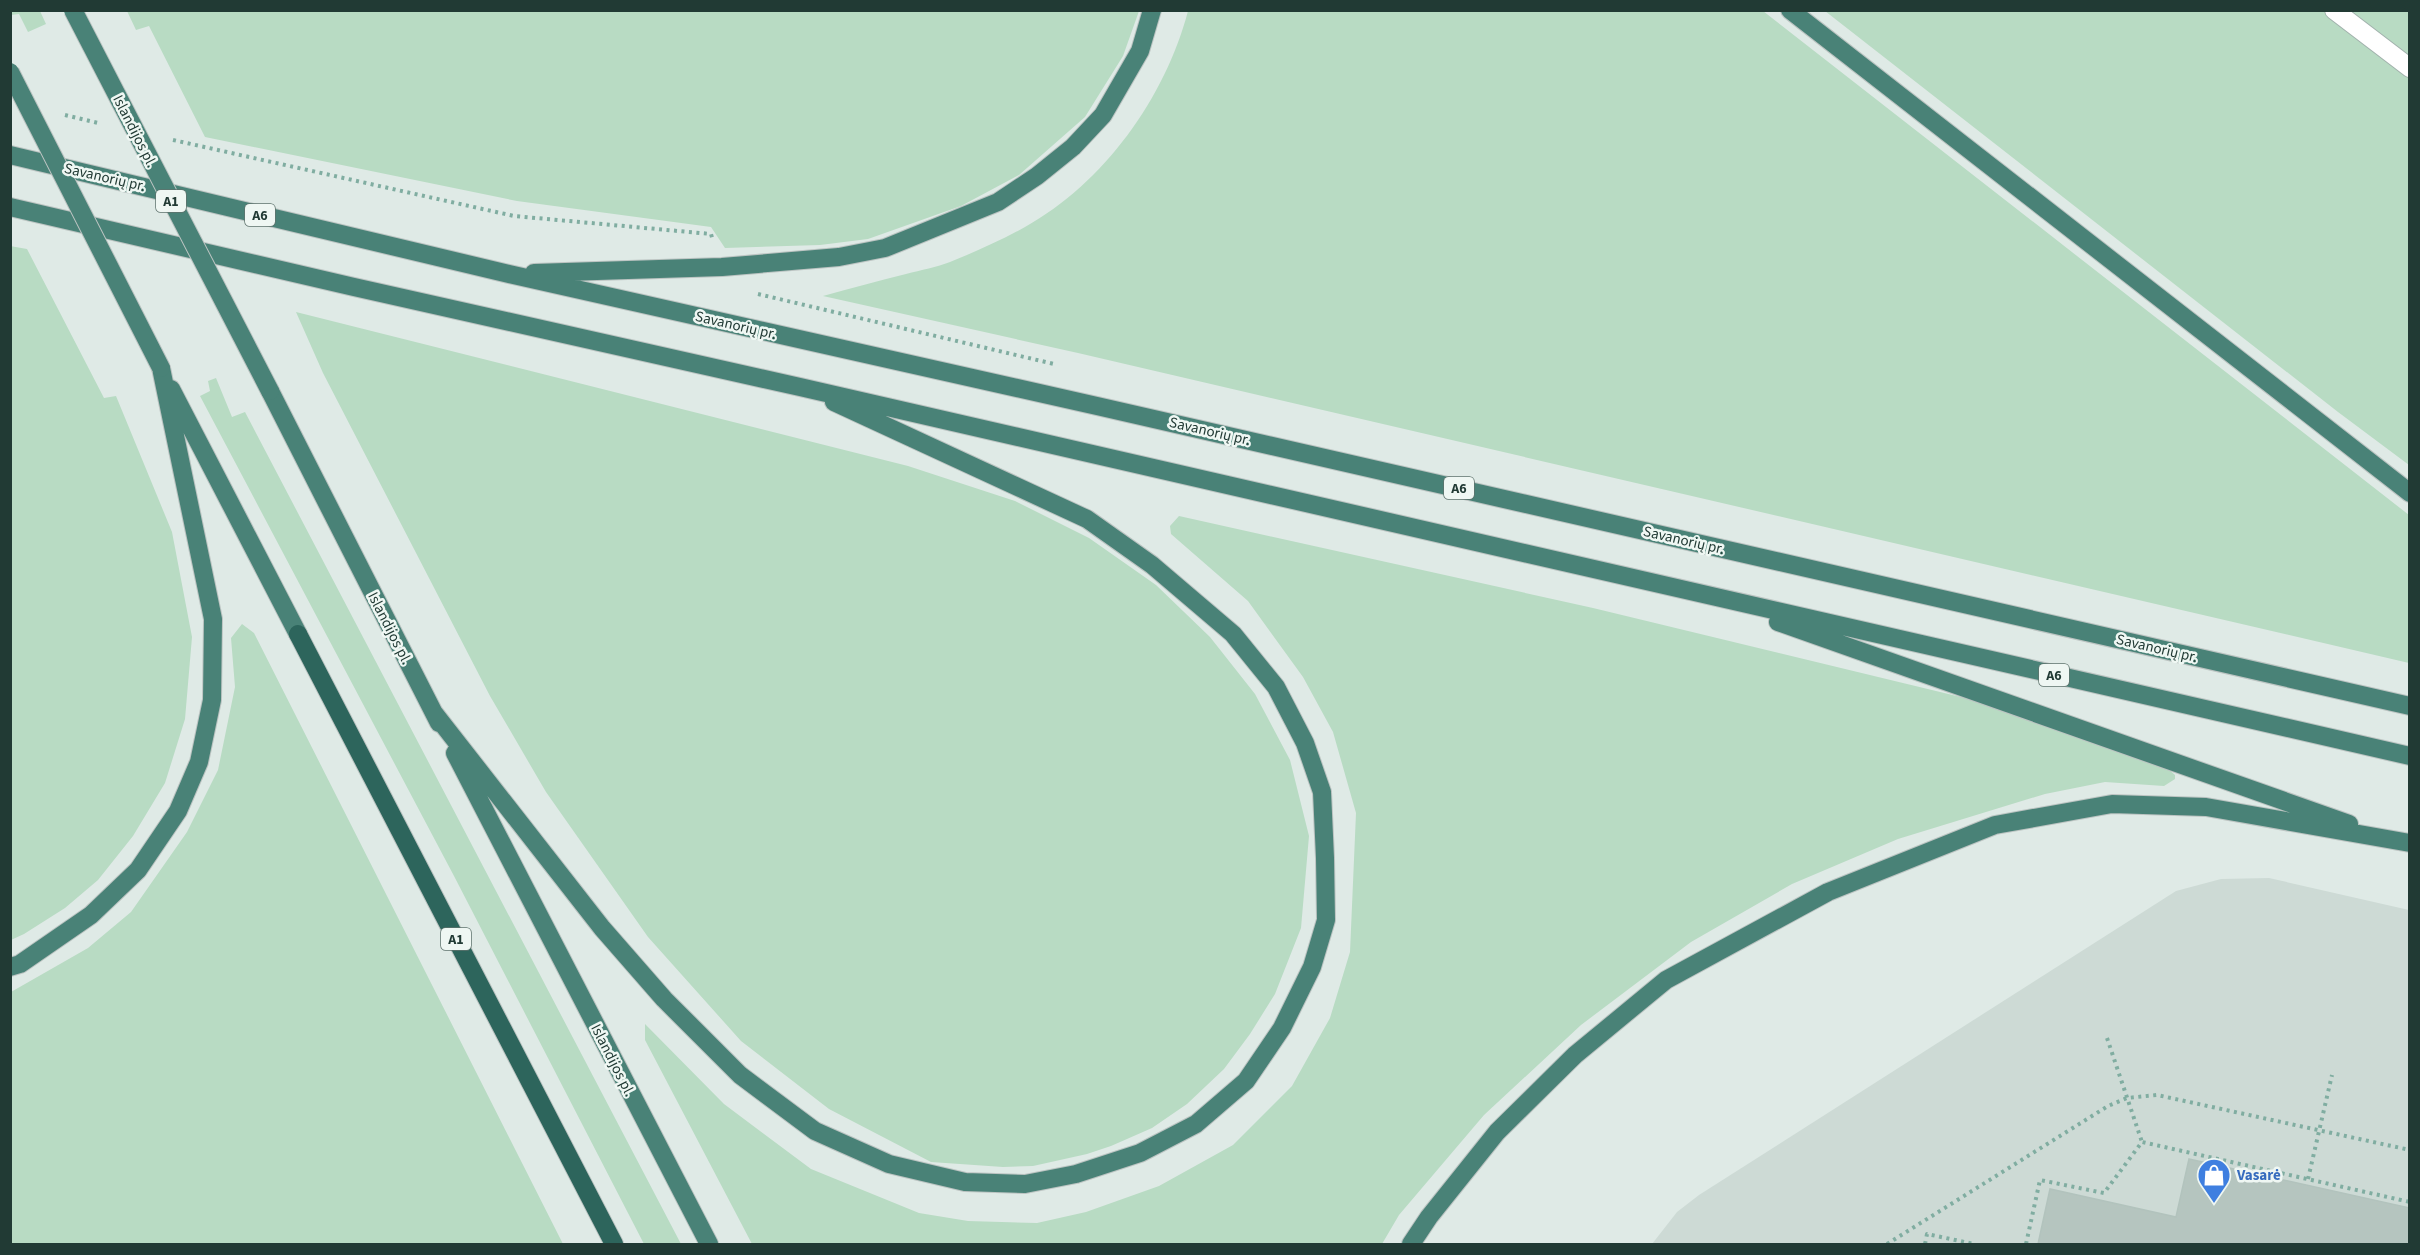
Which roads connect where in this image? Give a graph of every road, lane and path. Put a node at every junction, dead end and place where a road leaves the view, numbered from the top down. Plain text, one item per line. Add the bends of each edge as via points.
1 (73, 10) edge
2 (1152, 10) edge
3 (1790, 10) edge
4 (2334, 10) edge
5 (2409, 68) edge
6 (10, 72) edge
7 (57, 114) dead end
8 (104, 124) dead end
9 (163, 137) dead end
10 (10, 155) edge
11 (10, 207) edge
12 (722, 267) junction
13 (508, 274) junction
14 (752, 293) dead end
15 (1055, 365) dead end
16 (161, 368) junction
17 (800, 387) junction
18 (2409, 493) edge
19 (1699, 593) junction
20 (2409, 706) edge
21 (434, 713) junction
22 (2409, 756) edge
23 (2387, 838) junction
24 (2409, 843) edge
25 (10, 967) edge
26 (2107, 1038) dead end
27 (2332, 1075) dead end
28 (2127, 1098) junction
29 (2319, 1130) junction
30 (2142, 1142) junction
31 (2409, 1150) edge
32 (2308, 1179) junction
33 (2409, 1202) edge
34 (614, 1245) edge
35 (709, 1245) edge
36 (1411, 1245) edge
37 (1887, 1245) edge
38 (1925, 1245) edge
39 (1974, 1245) edge
40 (2026, 1245) edge

1 - 21 highway, Islandijos pl. / A1, bridge
2 - 12 highway via 1140,51 1103,116 1073,147 998,202 885,248 839,257
3 - 18 highway
4 - 5 street
6 - 16 highway, A1, bridge
7 - 8 path
9 - 12 path via 514,216 711,234
10 - 13 highway, Savanorių pr. / A6
11 - 17 highway, A6
12 - 13 highway
13 - 20 highway, Savanorių pr. / A6
14 - 15 path
16 - 25 highway via 213,619 212,700 199,762 178,811 138,870 91,915
16 - 34 highway, A1
17 - 19 highway, A6
17 - 21 highway via 1087,519 1152,565 1233,634 1276,687 1305,743 1322,792 1326,920 1307,977 1282,1028 1246,1081 1196,1124 1140,1153 1076,1174 1025,1184 965,1182 890,1164 815,1131 740,1075 664,999 602,928
19 - 22 highway, A6
19 - 23 highway
21 - 35 highway, Islandijos pl. / A1
23 - 24 highway
23 - 36 highway via 2206,807 2112,804 1995,825 1828,892 1666,980 1575,1055 1497,1132
26 - 28 path
27 - 29 path
28 - 29 path via 2157,1095
28 - 30 path
28 - 37 path via 2108,1106
29 - 31 path
29 - 32 path
30 - 32 path
30 - 40 path via 2104,1193 2040,1180
32 - 33 path
38 - 39 path via 1928,1234

